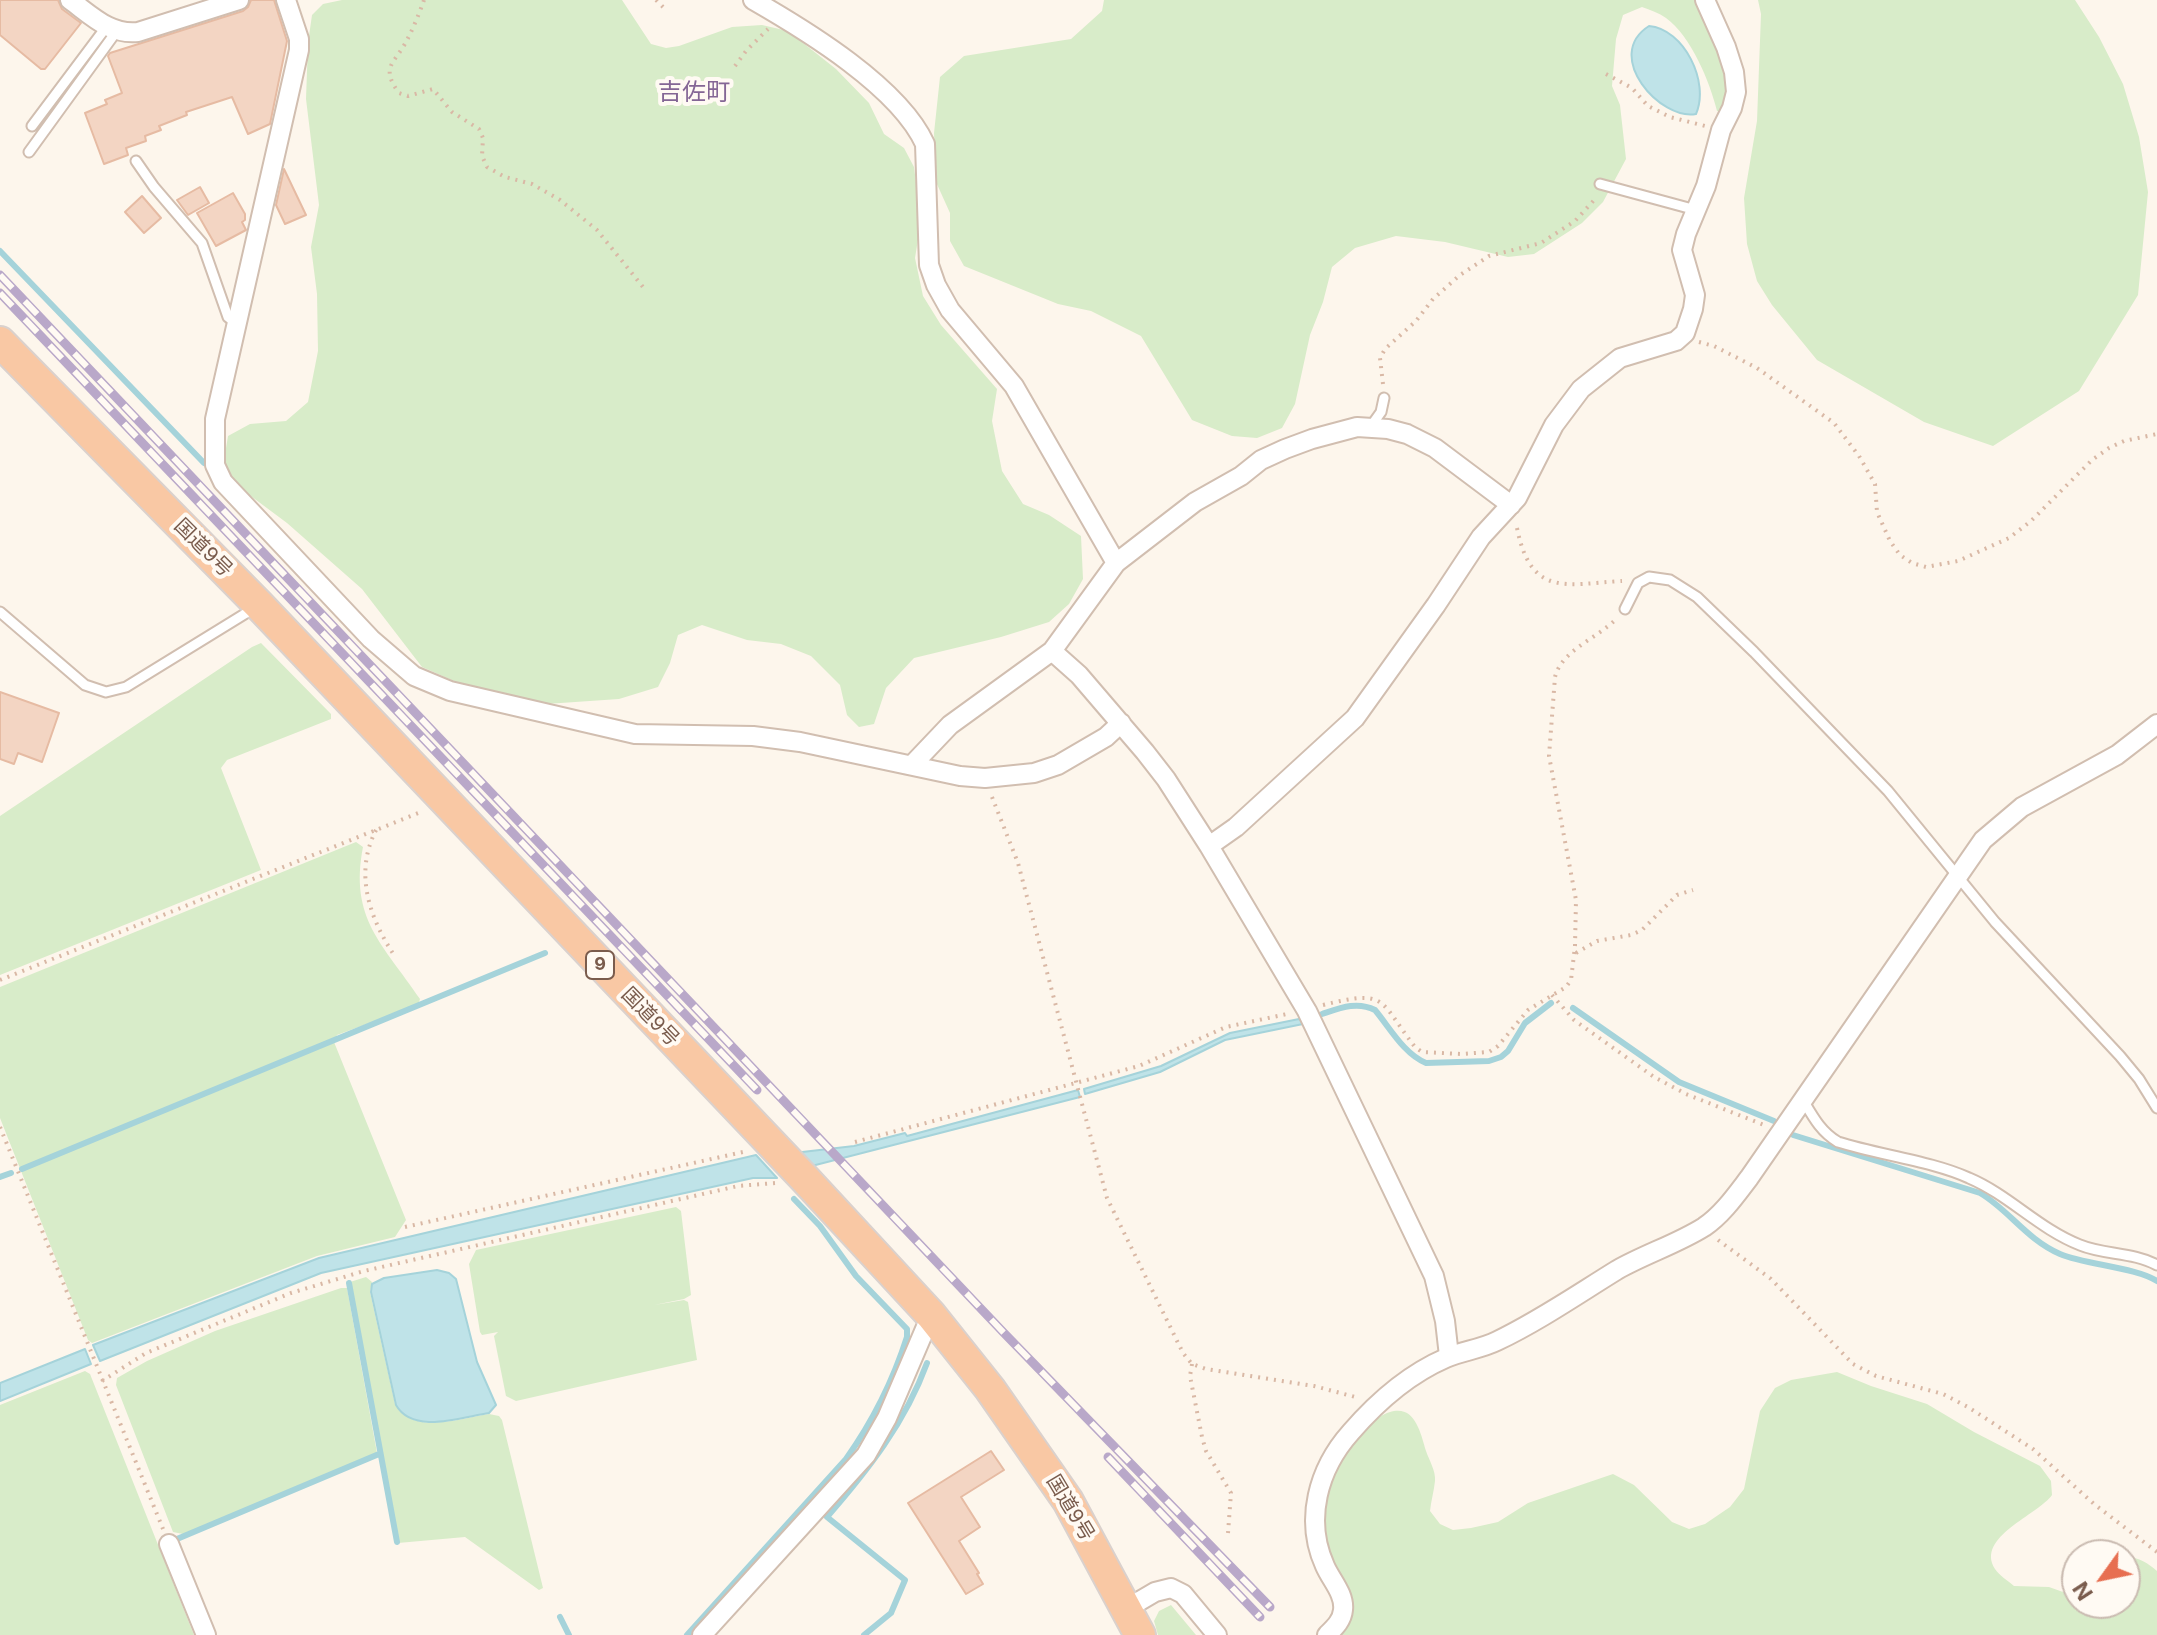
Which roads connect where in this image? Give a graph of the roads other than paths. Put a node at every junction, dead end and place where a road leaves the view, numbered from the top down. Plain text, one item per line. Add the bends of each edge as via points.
1 (70, 0) edge
2 (239, 0) edge
3 (286, 0) edge
4 (753, 0) edge
5 (1705, 0) edge
6 (111, 29) junction
7 (32, 126) dead end
8 (29, 152) dead end
9 (136, 161) dead end
10 (1602, 185) road end
11 (1696, 210) junction
12 (237, 324) junction
13 (0, 342) edge
14 (1384, 398) road end
15 (1371, 426) junction
16 (1511, 505) junction
17 (1116, 563) junction
18 (259, 605) junction
19 (1625, 609) road end
20 (0, 612) edge
21 (1052, 651) junction
22 (1121, 723) junction
23 (2157, 724) edge
24 (912, 765) junction
25 (1209, 846) junction
26 (1958, 875) junction
27 (1803, 1100) junction
28 (2157, 1108) edge
29 (2157, 1265) edge
30 (931, 1315) junction
31 (1449, 1356) junction
32 (169, 1544) road end
33 (1133, 1622) edge
34 (206, 1635) edge
35 (702, 1635) edge
36 (1217, 1635) edge
37 (1327, 1635) edge

1 - 6 street
2 - 6 street via 138,32
3 - 12 street via 299,50
4 - 17 street via 886,91 917,127 925,144 929,265 936,285 950,310 1014,386
5 - 11 street via 1719,27 1736,92
6 - 7 lane
6 - 8 lane
9 - 12 lane via 202,243 228,317
10 - 11 lane
11 - 16 street via 1682,250 1695,295 1688,326 1681,337 1620,358 1581,389 1554,425
12 - 24 street via 215,419 218,474 371,639 414,676 450,691 601,728 663,736 753,736
13 - 18 highway, 国道9号 / 9
14 - 15 lane
15 - 16 street via 1407,434 1435,448
15 - 17 street via 1312,439 1261,460
16 - 25 street via 1481,537 1345,729
17 - 21 street
18 - 20 lane via 126,687 106,692 85,685
18 - 30 highway, 国道9号 / 9
19 - 26 lane via 1642,579 1659,577 1697,597 1870,772
21 - 22 street
21 - 24 street via 950,725
22 - 24 street via 1058,765 1034,773 985,778
22 - 25 street via 1166,779
23 - 26 street via 2117,755 2008,817
25 - 31 street via 1307,1011 1434,1276
26 - 27 street
26 - 28 lane via 2120,1056
27 - 29 lane via 1817,1124 1838,1142 1967,1177 2079,1245
27 - 31 street via 1731,1201 1706,1226 1498,1341
30 - 33 highway, 国道9号 / 9 via 1068,1501
30 - 35 street via 866,1455
31 - 37 street via 1414,1375 1374,1408 1335,1454 1316,1500 1315,1537 1344,1609
32 - 34 street
33 - 36 street via 1155,1592 1171,1588 1183,1594

